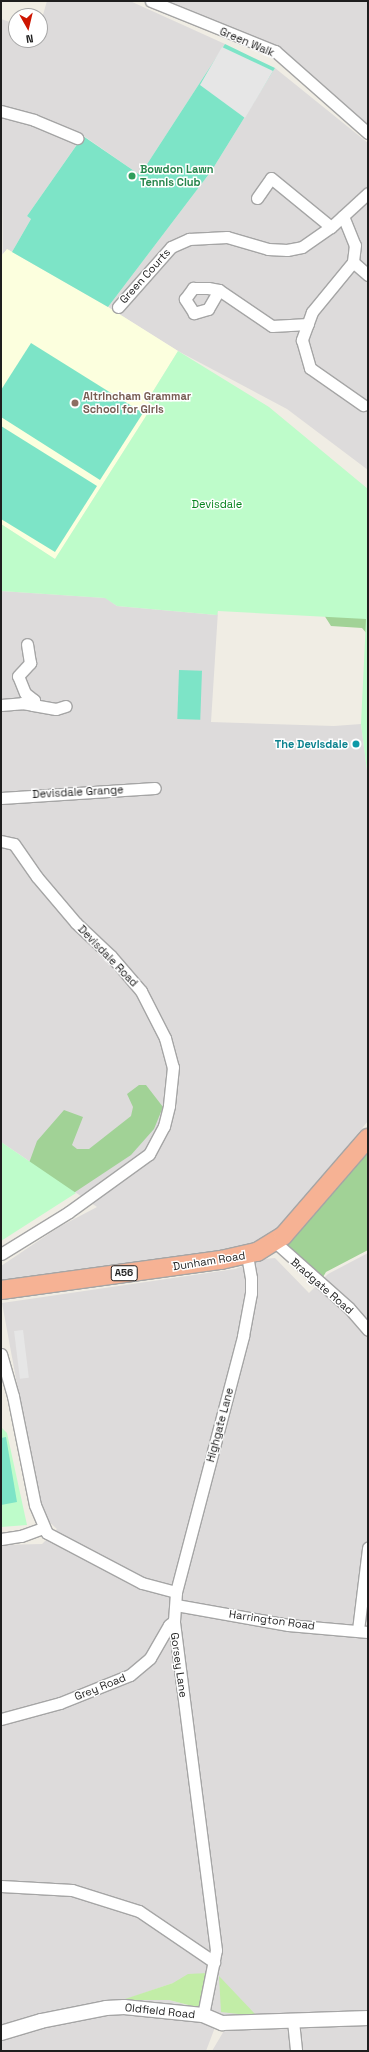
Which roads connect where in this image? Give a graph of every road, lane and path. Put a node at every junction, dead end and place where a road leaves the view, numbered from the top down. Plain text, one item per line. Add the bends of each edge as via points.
1 (151, 1) edge
2 (1, 111) edge
3 (368, 133) edge
4 (77, 138) dead end
5 (368, 193) edge
6 (257, 198) dead end
7 (343, 216) junction
8 (331, 227) junction
9 (353, 262) junction
10 (368, 275) edge
11 (219, 290) dead end
12 (118, 307) dead end
13 (308, 324) junction
14 (364, 405) dead end
15 (27, 644) dead end
16 (1, 705) edge
17 (33, 705) junction
18 (66, 706) dead end
19 (155, 788) dead end
20 (1, 798) edge
21 (1, 841) edge
22 (368, 1138) edge
23 (275, 1242) junction
24 (1, 1254) edge
25 (247, 1256) junction
26 (1, 1290) edge
27 (367, 1326) edge
28 (1, 1354) edge
29 (44, 1528) junction
30 (1, 1538) edge
31 (368, 1548) edge
32 (176, 1592) junction
33 (176, 1605) junction
34 (174, 1621) junction
35 (363, 1631) edge
36 (1, 1719) edge
37 (1, 1886) edge
38 (214, 1962) junction
39 (203, 2015) junction
40 (368, 2018) edge
41 (294, 2021) junction
42 (1, 2033) edge
43 (296, 2051) edge

1 - 3 street, Green Walk via 275,51
2 - 4 street via 34,120
5 - 7 street, Green Courts
6 - 8 street via 271,178
7 - 8 street, Green Courts
7 - 9 street via 355,245
8 - 12 street, Green Courts via 302,246 287,250 268,249 227,237 189,239 171,247
9 - 10 street
9 - 13 street via 312,312
11 - 13 street via 272,326
13 - 14 street via 302,340 310,368
15 - 17 street via 30,663 18,676 25,693 34,700
16 - 17 street
17 - 18 street via 56,709
19 - 20 street, Devisdale Grange
21 - 24 street, Devisdale Road via 14,844 37,877 76,923 141,991 165,1038 173,1067 164,1126 149,1154 69,1212
22 - 23 highway, Dunham Road / A56 via 318,1199
23 - 25 highway, Dunham Road / A56
23 - 27 street, Bradgate Road
25 - 26 highway, Dunham Road / A56
25 - 32 street, Highgate Lane via 251,1293 243,1336
28 - 29 street via 13,1396 35,1505
29 - 30 street via 21,1536
29 - 32 street via 56,1540 142,1583
31 - 35 street
32 - 33 street, Gorsey Lane
33 - 34 street, Gorsey Lane
33 - 35 street, Harrington Road via 288,1625
34 - 36 street, Grey Road via 169,1625 150,1658 130,1675 60,1703
34 - 38 street, Gorsey Lane via 213,1923 216,1950
37 - 38 street via 72,1890 125,1906 146,1915
38 - 39 street, Gorsey Lane
39 - 41 street, Oldfield Road via 222,2023
39 - 42 street, Oldfield Road via 124,2007 106,2008 40,2021
40 - 41 street, Oldfield Road
41 - 43 street

